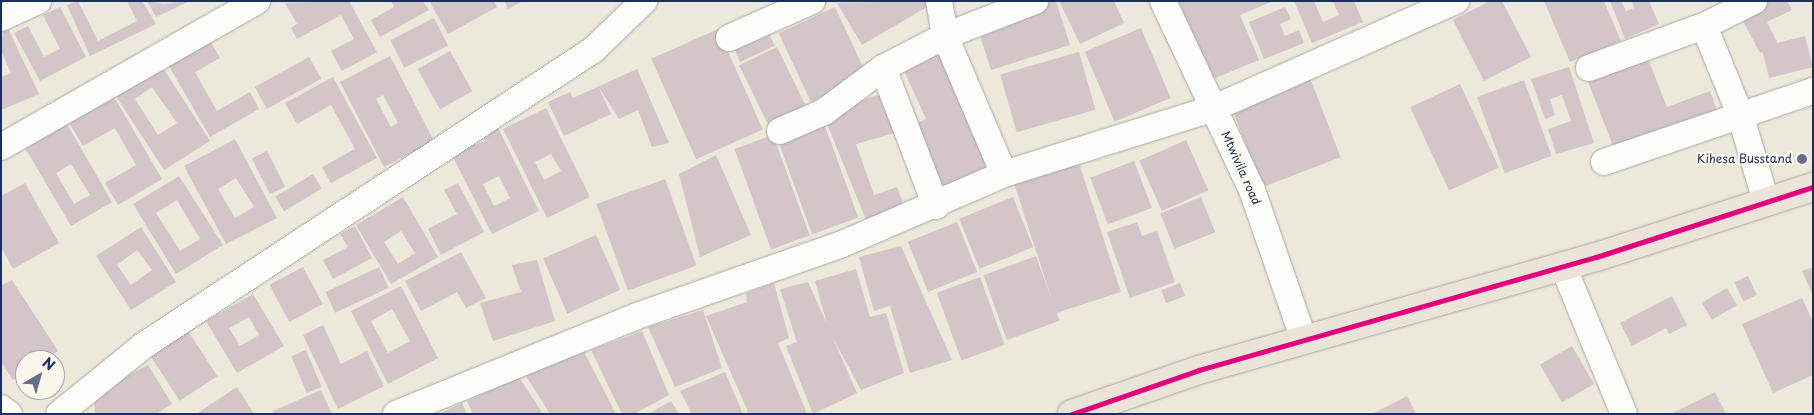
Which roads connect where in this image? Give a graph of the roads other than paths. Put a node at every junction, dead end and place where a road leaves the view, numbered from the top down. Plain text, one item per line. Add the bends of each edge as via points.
1 (38, 1) edge
2 (257, 1) edge
3 (644, 1) edge
4 (812, 1) edge
5 (939, 1) edge
6 (1035, 1) edge
7 (1163, 1) edge
8 (1456, 1) edge
9 (1754, 1) edge
10 (1, 18) edge
11 (1704, 26) junction
12 (945, 36) junction
13 (729, 38) dead end
14 (883, 68) junction
15 (1589, 68) dead end
16 (1813, 91) edge
17 (1214, 108) junction
18 (1740, 114) junction
19 (780, 131) dead end
20 (1, 147) edge
21 (1604, 162) dead end
22 (1004, 174) junction
23 (1813, 188) edge
24 (1766, 201) junction
25 (936, 206) junction
26 (1563, 266) junction
27 (1304, 340) junction
28 (1, 408) edge
29 (9, 414) edge
30 (59, 414) edge
31 (396, 414) edge
32 (1072, 414) edge
33 (1624, 414) edge

1 - 10 street
2 - 20 street
3 - 30 street via 593,50 144,346
4 - 13 street
5 - 12 street
6 - 12 street
7 - 17 street, Mtwivila road
8 - 17 street
9 - 11 street
11 - 15 street
11 - 18 street
12 - 14 street
12 - 22 street
14 - 19 street via 824,112
14 - 25 street
16 - 18 street
17 - 22 street
17 - 27 street, Mtwivila road via 1252,190
18 - 21 street
18 - 24 street
22 - 25 street
23 - 24 highway
24 - 26 highway
25 - 31 street via 840,245 637,316
26 - 27 highway
26 - 33 street
27 - 32 highway
28 - 29 street

